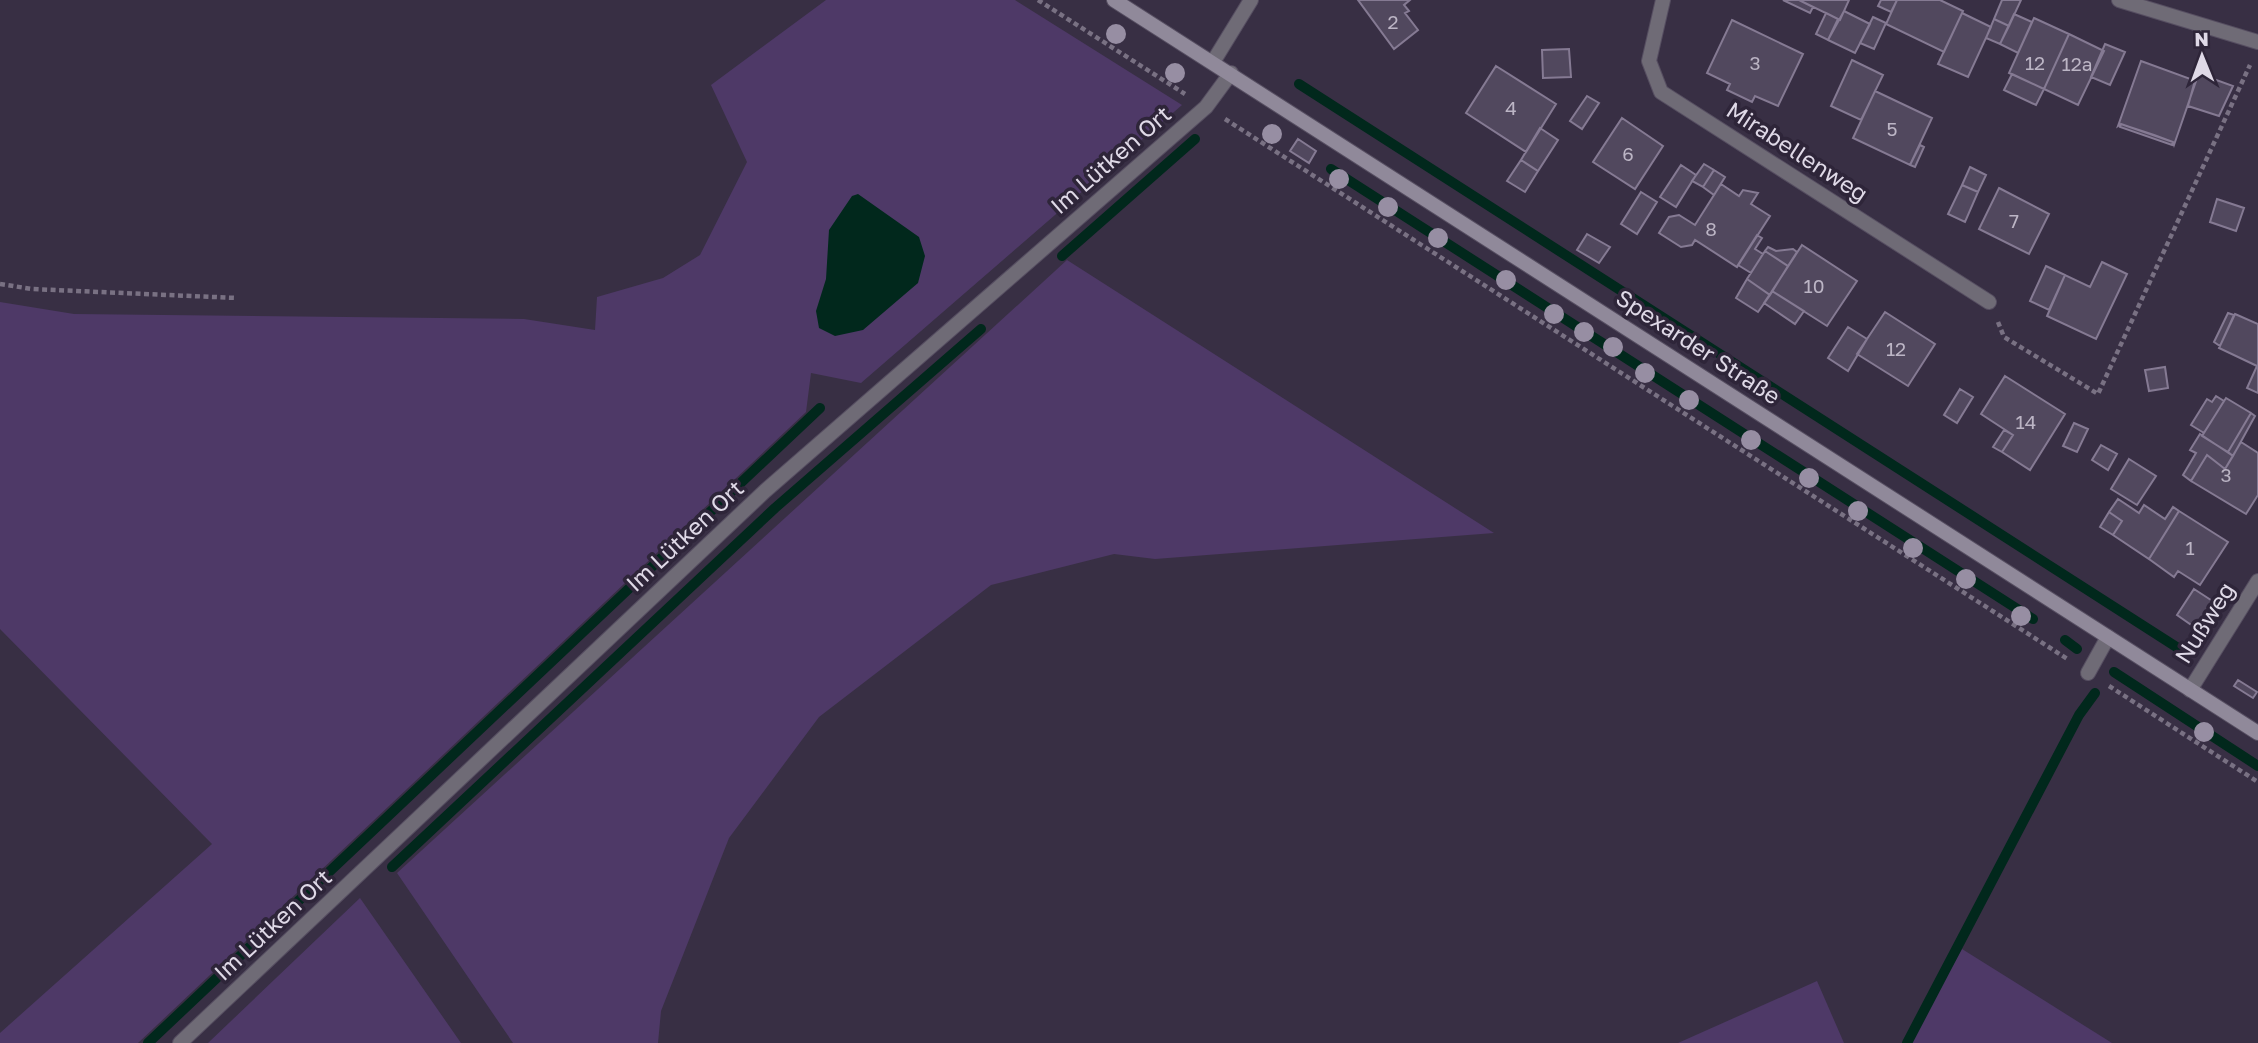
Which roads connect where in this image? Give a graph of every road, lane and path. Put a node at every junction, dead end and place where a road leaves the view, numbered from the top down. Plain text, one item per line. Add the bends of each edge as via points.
1 (1038, 0) edge
2 (1114, 0) edge
3 (1251, 0) edge
4 (1663, 0) edge
5 (2119, 0) edge
6 (2256, 49) edge
7 (1213, 62) junction
8 (1231, 73) junction
9 (1206, 107) junction
10 (0, 284) edge
11 (237, 298) dead end
12 (1989, 302) joint
13 (2258, 581) edge
14 (2108, 637) junction
15 (2088, 673) junction
16 (2190, 690) junction
17 (2258, 733) edge
18 (2258, 782) edge
19 (180, 1043) edge

1 - 9 path
2 - 7 main road, Spexarder Straße
3 - 7 street
4 - 12 street, Mirabellenweg via 1649,61 1661,92
5 - 6 street
6 - 12 path via 2098,394 2004,337
7 - 8 main road, Spexarder Straße
8 - 9 street, Im Lütken Ort
8 - 14 main road, Spexarder Straße
9 - 15 path
9 - 19 street, Im Lütken Ort via 765,491
10 - 11 path
13 - 16 street, Nußweg
14 - 15 street
14 - 16 main road, Spexarder Straße
15 - 18 path
16 - 17 main road, Spexarder Straße

